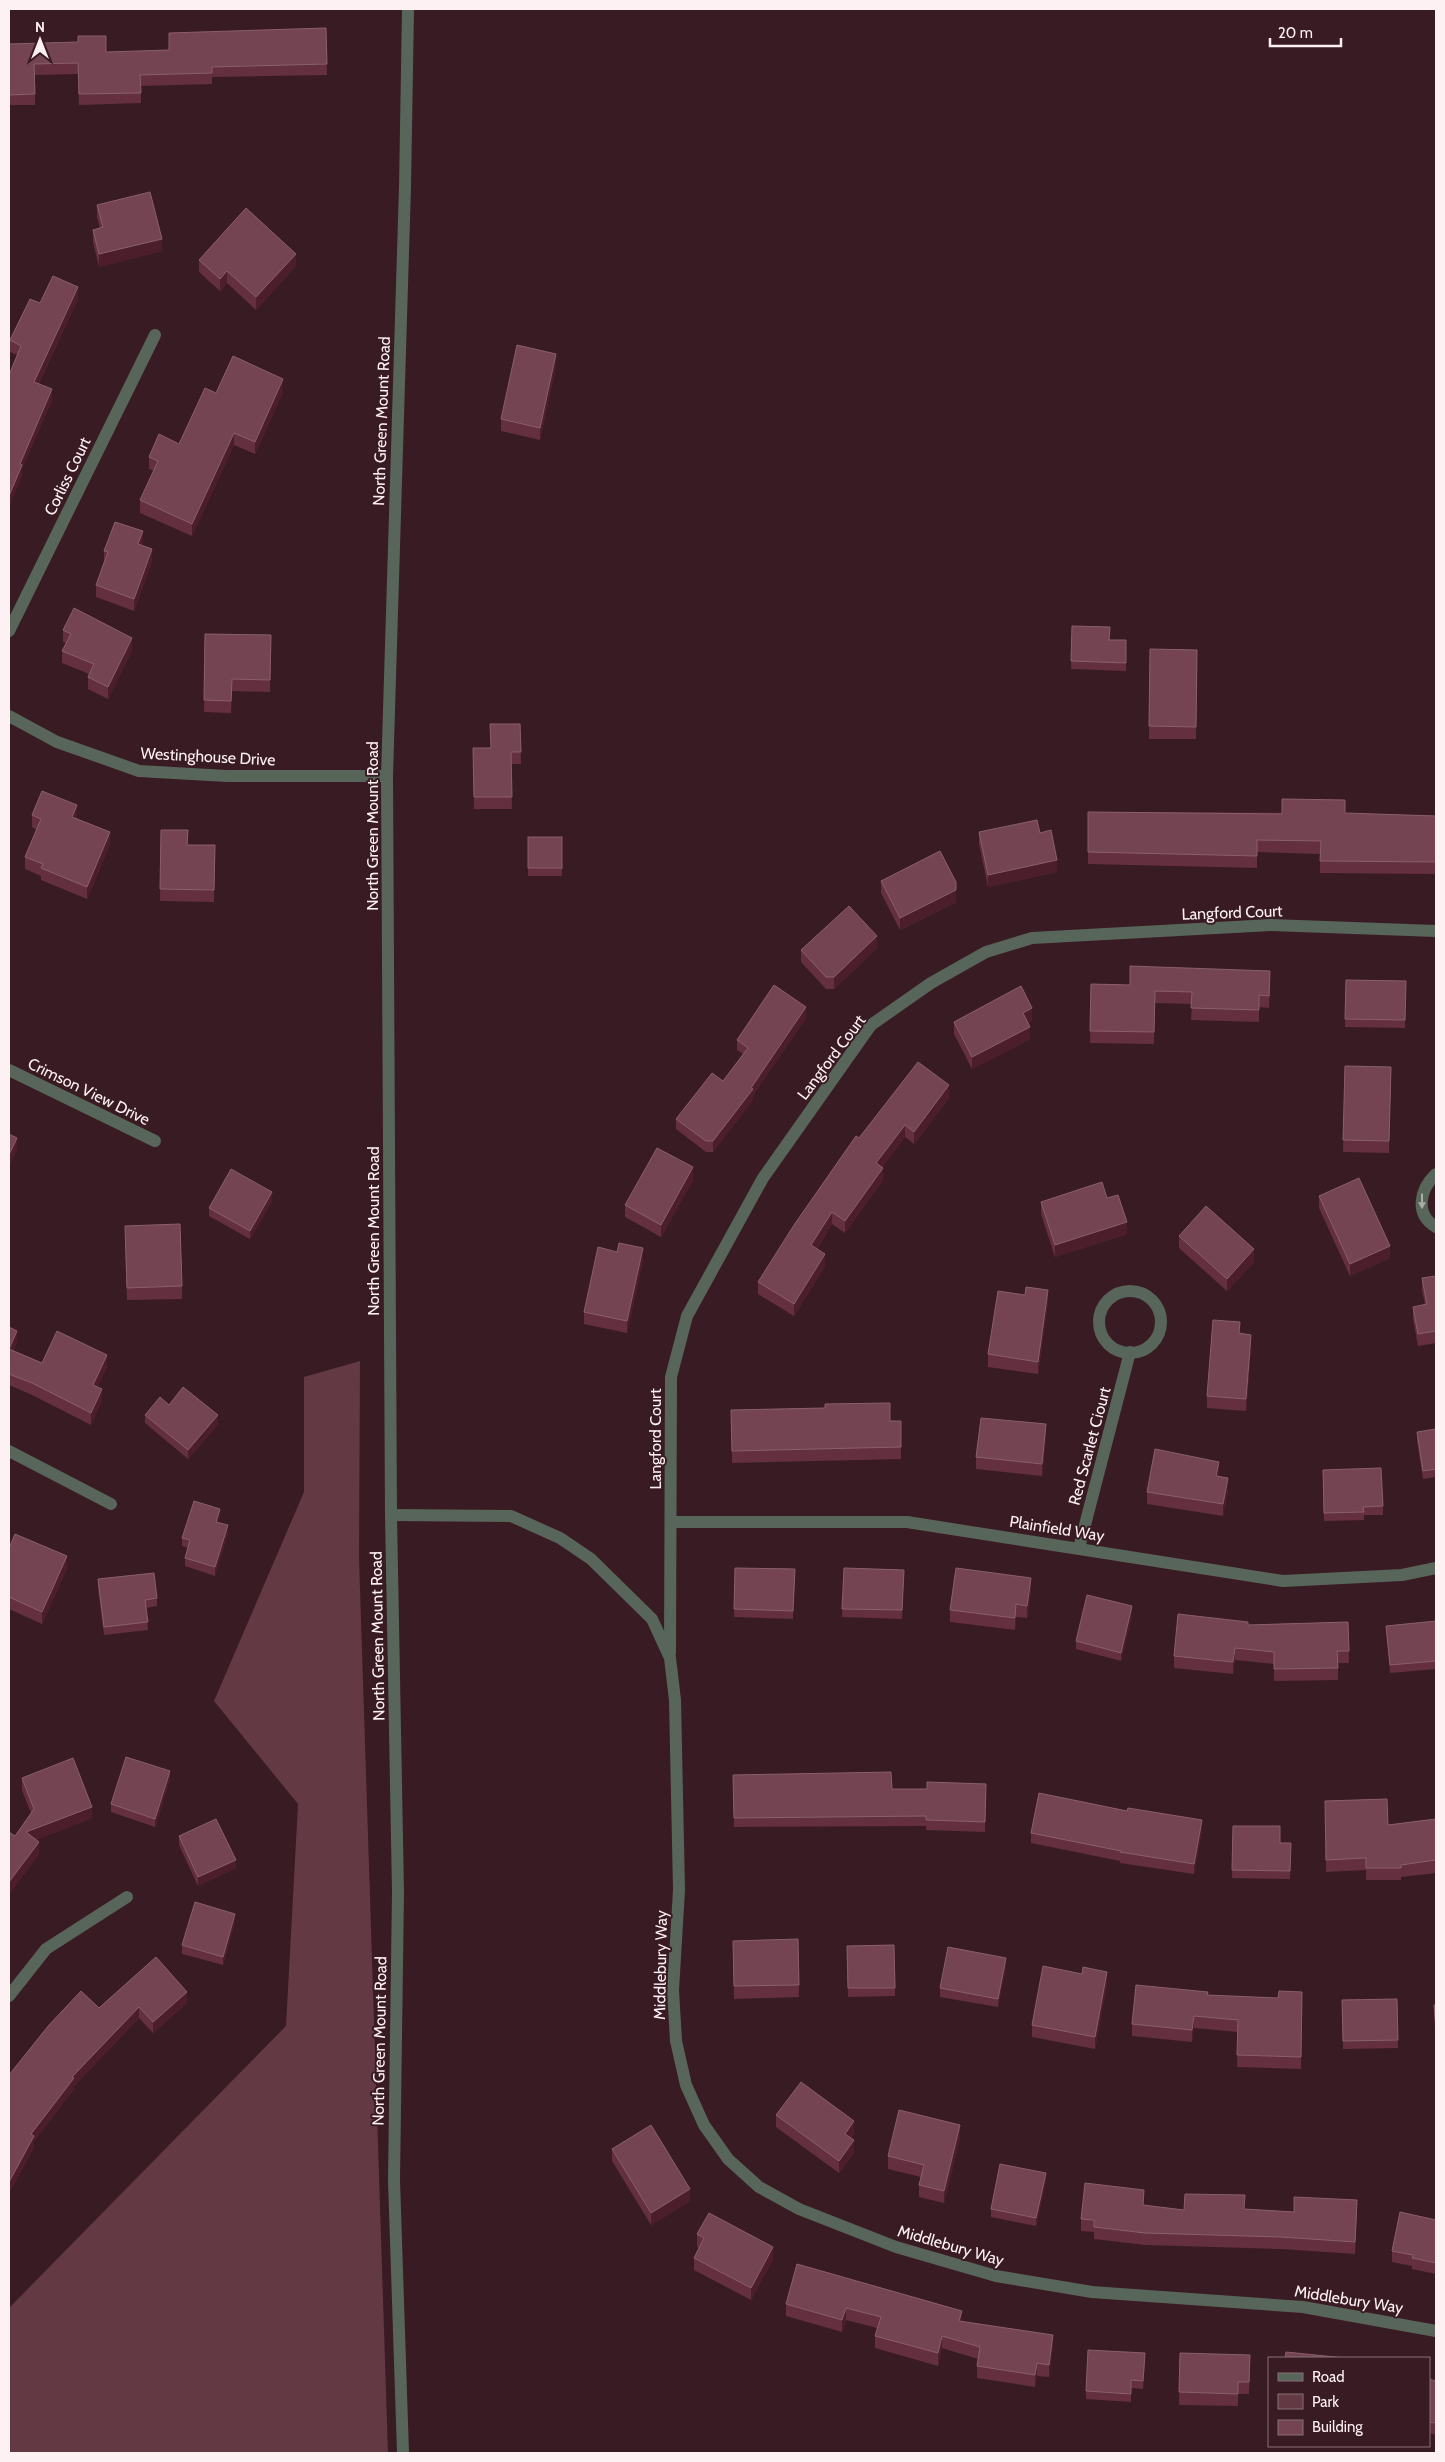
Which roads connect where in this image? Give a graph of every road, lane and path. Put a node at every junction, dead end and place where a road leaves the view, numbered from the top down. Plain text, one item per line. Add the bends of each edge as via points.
1 (408, 9) edge
2 (155, 335) dead end
3 (9, 631) edge
4 (9, 716) edge
5 (387, 776) junction
6 (1436, 931) edge
7 (9, 1070) edge
8 (155, 1141) dead end
9 (1436, 1174) edge
10 (1436, 1227) edge
11 (1130, 1352) junction
12 (9, 1451) edge
13 (111, 1504) dead end
14 (392, 1515) junction
15 (670, 1522) junction
16 (1079, 1548) junction
17 (1436, 1568) edge
18 (670, 1658) junction
19 (127, 1897) dead end
20 (9, 1996) edge
21 (1436, 2331) edge
22 (403, 2453) edge

1 - 5 street, North Green Mount Road
2 - 3 street, Corliss Court
4 - 5 street, Westinghouse Drive via 57,742 139,771 228,776
5 - 14 street, North Green Mount Road
6 - 15 street, Langford Court via 1272,925 1032,938 986,952 931,982 871,1025 763,1178 687,1316 672,1377
7 - 8 street, Crimson View Drive
9 -> 10 street via 1427,1182 1421,1205 1424,1214
11 - 11 street via 1110,1345 1099,1325 1105,1303 1114,1295 1130,1291 1152,1300 1159,1310 1160,1323 1159,1332 1149,1346
11 - 16 street, Red Scarlet Ciourt
12 - 13 street
14 - 18 street, Middlebury Way via 511,1516 560,1538 592,1559 652,1618
14 - 22 street, North Green Mount Road via 398,1892 394,2180
15 - 16 street, Plainfield Way via 907,1522
15 - 18 street, Langford Court
16 - 17 street, Plainfield Way via 1283,1581 1402,1575
18 - 21 street, Middlebury Way via 675,1700 678,1880 673,1990 676,2041 686,2085 704,2125 728,2159 759,2187 799,2209 896,2247 996,2276 1092,2292 1303,2307
19 - 20 street via 46,1949

